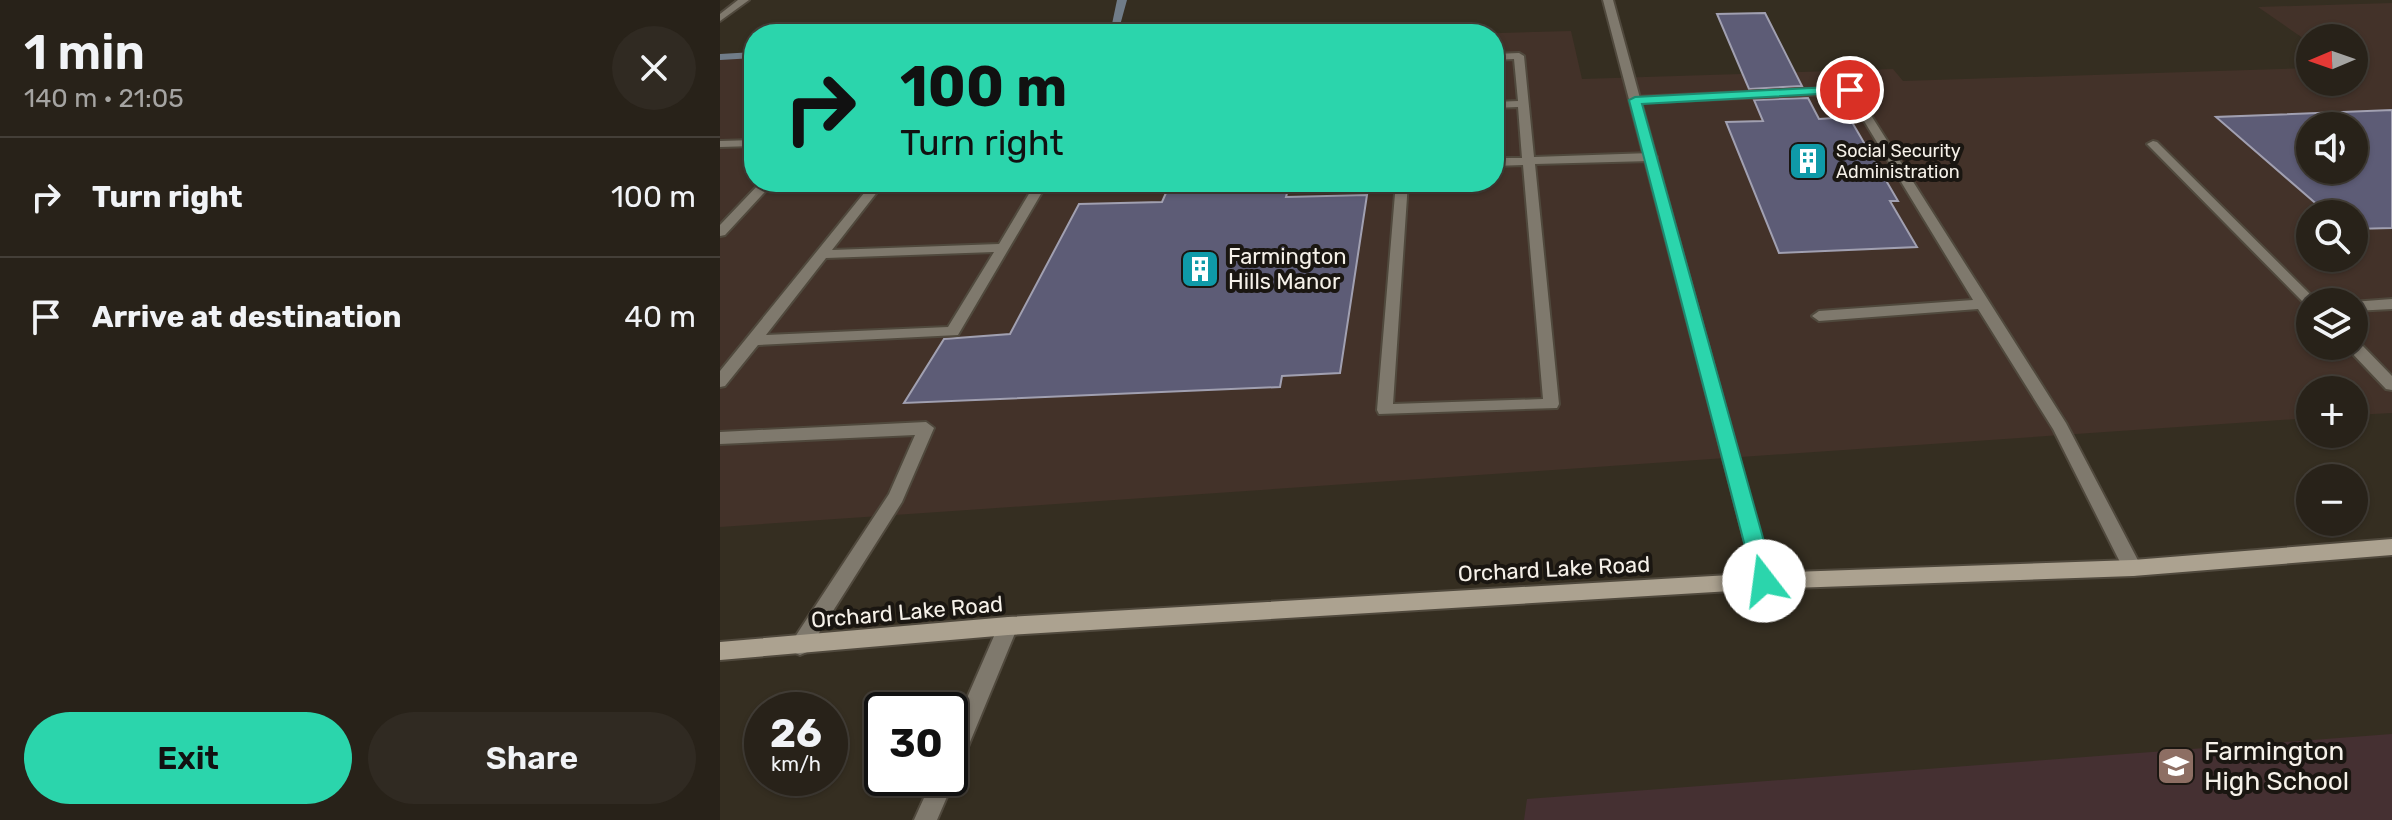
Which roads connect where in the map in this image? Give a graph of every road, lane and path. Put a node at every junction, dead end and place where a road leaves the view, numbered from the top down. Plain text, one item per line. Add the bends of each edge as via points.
1 (744, 0) edge
2 (1608, 0) edge
3 (720, 18) edge
4 (1504, 57) edge
5 (1635, 100) junction
6 (1524, 104) junction
7 (1504, 105) edge
8 (744, 143) edge
9 (720, 144) edge
10 (2153, 144) dead end
11 (1651, 157) junction
12 (1531, 161) junction
13 (1504, 162) edge
14 (758, 192) edge
15 (871, 192) edge
16 (1036, 192) edge
17 (1401, 192) edge
18 (720, 232) edge
19 (1003, 248) junction
20 (822, 254) junction
21 (2297, 288) edge
22 (1982, 304) junction
23 (2392, 304) edge
24 (2368, 305) edge
25 (1819, 316) dead end
26 (753, 340) junction
27 (2368, 360) edge
28 (720, 382) edge
29 (2392, 385) edge
30 (720, 438) edge
31 (2392, 547) edge
32 (2133, 568) junction
33 (1764, 581) junction
34 (1008, 626) junction
35 (800, 646) junction
36 (720, 651) edge
37 (968, 720) edge
38 (936, 796) edge
39 (925, 820) edge

1 - 3 street
2 - 5 street
4 - 6 street via 1519,56
5 - 11 street
5 - 22 street via 1850,90
6 - 7 street
6 - 12 street
8 - 9 street
10 - 21 street
11 - 12 street
11 - 33 street
12 - 13 street
12 - 17 street via 1551,404 1385,410
14 - 18 street
15 - 20 street
16 - 19 street
19 - 20 street
19 - 26 street via 953,332
20 - 26 street
22 - 25 street
22 - 32 street via 2060,427
23 - 24 street
26 - 28 street
27 - 29 street
30 - 35 street via 926,428 896,497
31 - 32 main road, Orchard Lake Road
32 - 33 main road, Orchard Lake Road
33 - 34 main road, Orchard Lake Road
34 - 35 main road, Orchard Lake Road
34 - 37 street
35 - 36 main road, Orchard Lake Road
38 - 39 street

